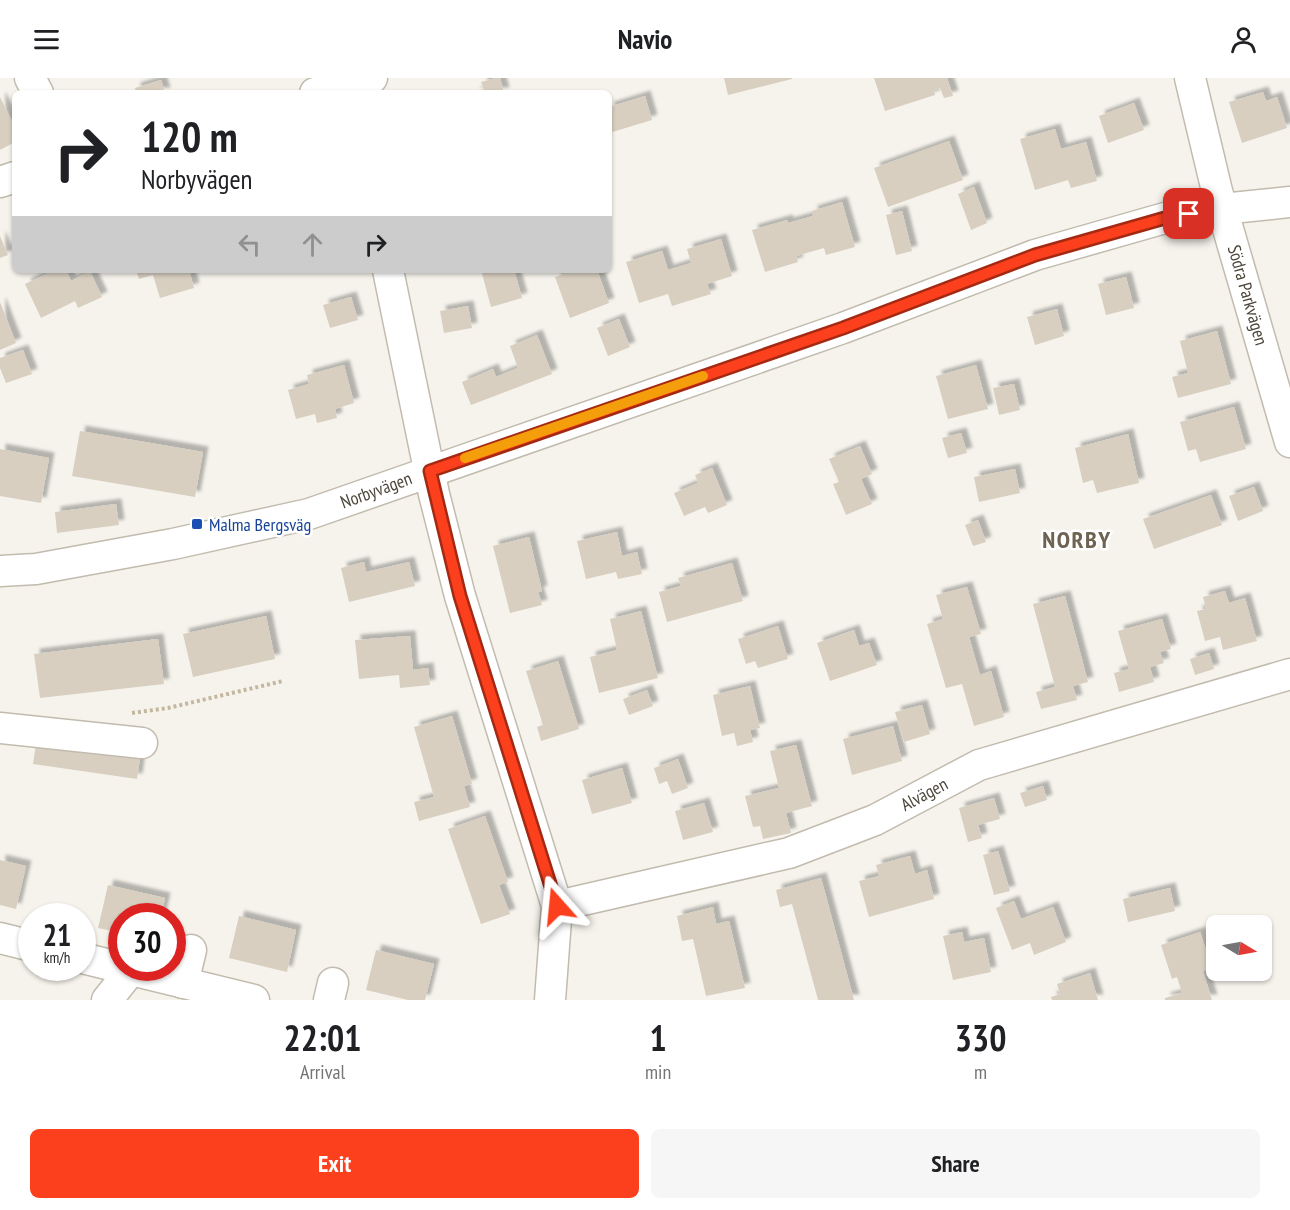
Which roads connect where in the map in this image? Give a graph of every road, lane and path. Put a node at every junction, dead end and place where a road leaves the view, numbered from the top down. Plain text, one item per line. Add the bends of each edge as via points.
1 (1190, 78) edge
2 (355, 83) edge
3 (327, 90) edge
4 (1290, 202) edge
5 (1222, 209) junction
6 (389, 273) edge
7 (1290, 442) edge
8 (430, 471) junction
9 (0, 571) edge
10 (1290, 674) edge
11 (283, 681) dead end
12 (121, 715) dead end
13 (0, 729) edge
14 (142, 743) dead end
15 (557, 906) junction
16 (0, 939) edge
17 (18, 943) edge
18 (191, 950) dead end
19 (122, 981) edge
20 (175, 981) edge
21 (183, 983) junction
22 (107, 1000) edge
23 (254, 1000) edge
24 (550, 1000) edge

1 - 5 street, Södra Parkvägen
2 - 3 street
4 - 5 street, Norbyvägen
5 - 7 street, Södra Parkvägen
5 - 8 street, Norbyvägen via 1172,216 1035,255 843,328
6 - 8 street
8 - 9 street, Norbyvägen via 297,516 173,544 36,569
8 - 15 street via 460,596
10 - 15 street, Alvägen via 979,765 875,820 789,853
11 - 12 path
13 - 14 street
15 - 24 street
16 - 17 street
18 - 21 street
19 - 22 street
20 - 21 street
21 - 23 street

